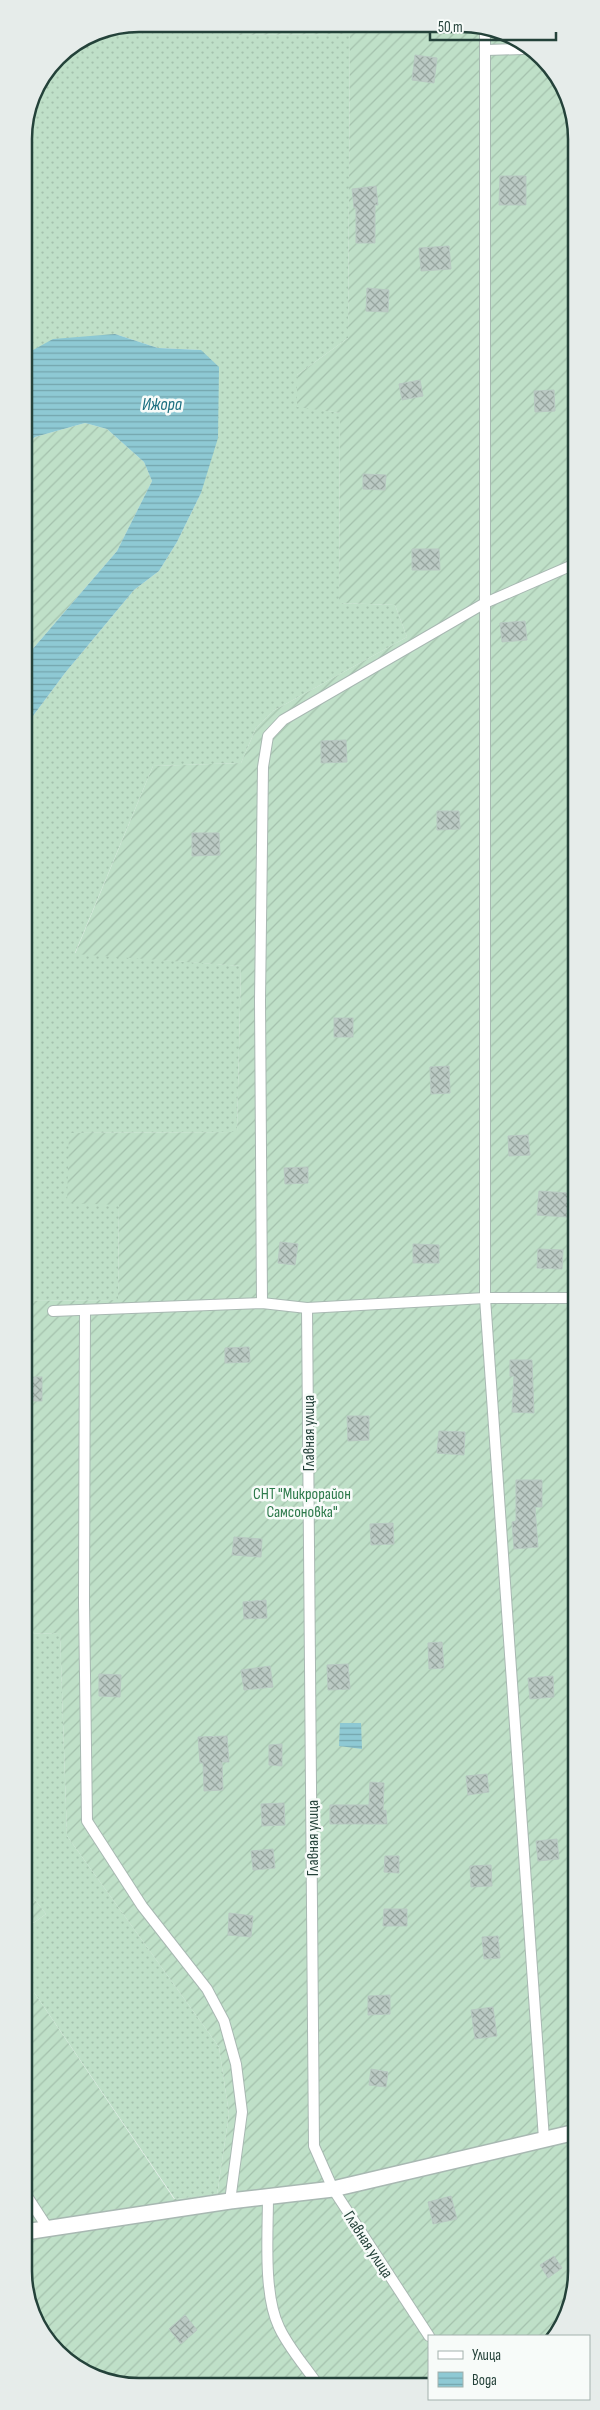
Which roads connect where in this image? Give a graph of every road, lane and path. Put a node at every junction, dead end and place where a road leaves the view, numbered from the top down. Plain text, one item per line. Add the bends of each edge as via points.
1 (485, 36) edge
2 (517, 49) edge
3 (486, 50) junction
4 (568, 567) edge
5 (485, 603) junction
6 (485, 1298) junction
7 (567, 1298) edge
8 (262, 1303) junction
9 (307, 1308) junction
10 (86, 1310) junction
11 (53, 1311) dead end
12 (567, 2134) edge
13 (544, 2139) junction
14 (333, 2189) junction
15 (268, 2196) junction
16 (230, 2200) junction
17 (32, 2204) edge
18 (47, 2227) junction
19 (32, 2230) edge
20 (428, 2335) edge
21 (313, 2378) edge

1 - 3 lane
2 - 3 lane
3 - 5 lane
4 - 5 lane
5 - 6 lane
5 - 8 lane via 283,720 268,736 263,767 260,1000
6 - 7 lane
6 - 9 lane
6 - 13 lane
8 - 9 lane
8 - 10 lane
9 - 14 lane, Главная улица via 314,2146
10 - 11 lane
10 - 16 lane via 84,1602 87,1821 142,1906 207,1989 224,2021 236,2064 242,2112
12 - 13 street
13 - 14 street
14 - 15 street
14 - 20 lane, Главная улица
15 - 16 street
15 - 21 lane via 273,2312 279,2328
16 - 18 street
17 - 18 lane
18 - 19 street

